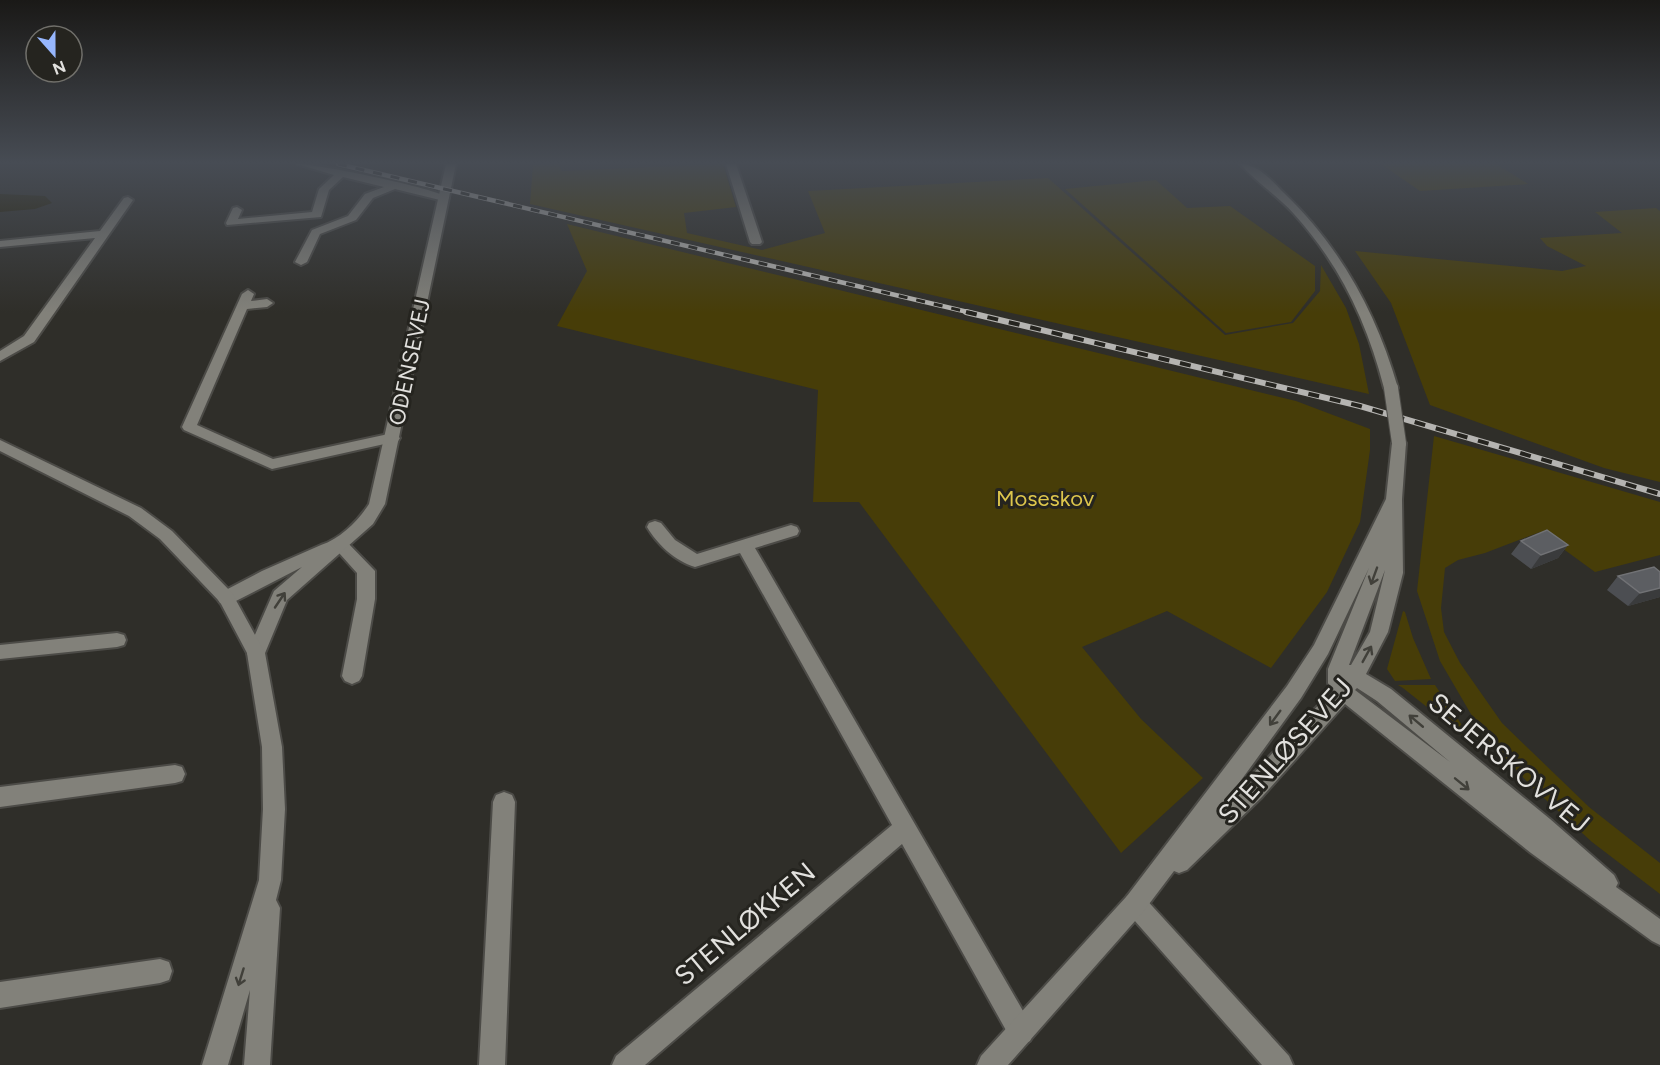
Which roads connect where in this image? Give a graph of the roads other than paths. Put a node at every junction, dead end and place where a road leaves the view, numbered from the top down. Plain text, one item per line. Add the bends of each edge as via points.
1 (119, 214) edge
2 (235, 214) edge
3 (317, 214) edge
4 (356, 214) edge
5 (441, 214) edge
6 (747, 214) edge
7 (1300, 214) edge
8 (105, 234) junction
9 (756, 242) dead end
10 (0, 244) edge
11 (301, 262) dead end
12 (267, 303) dead end
13 (0, 357) edge
14 (393, 438) junction
15 (0, 445) edge
16 (1394, 499) junction
17 (655, 527) dead end
18 (791, 531) dead end
19 (339, 544) junction
20 (745, 546) junction
21 (226, 598) junction
22 (117, 640) dead end
23 (0, 652) edge
24 (256, 652) junction
25 (1309, 670) junction
26 (352, 676) dead end
27 (1345, 679) junction
28 (175, 774) dead end
29 (0, 797) edge
30 (504, 802) dead end
31 (904, 828) junction
32 (270, 880) junction
33 (1135, 904) junction
34 (1660, 932) edge
35 (160, 971) dead end
36 (0, 995) edge
37 (1021, 1032) junction
38 (215, 1065) edge
39 (257, 1065) edge
40 (492, 1065) edge
41 (625, 1065) edge
42 (990, 1065) edge
43 (1280, 1065) edge

1 - 8 street
2 - 3 street via 231,223
4 - 11 street via 352,219 316,232
5 - 14 street, ODENSEVEJ
6 - 9 street
7 - 16 street, STENLØSEVEJ, bridge via 1341,265 1377,334 1391,388 1399,443
8 - 10 street
8 - 13 street via 29,339
12 - 14 street via 245,300 189,427 272,464
14 - 19 street, ODENSEVEJ via 377,504 367,520
15 - 21 street via 135,512 166,534
16 - 25 street, STENLØSEVEJ
16 - 27 street
17 - 20 street via 669,544 695,561
18 - 20 street
19 - 21 street, ODENSEVEJ
24 -> 19 street, ODENSEVEJ via 280,596
19 - 26 street via 366,571 366,599
20 - 31 street
21 - 24 street
22 - 23 street
24 - 32 street via 272,747
25 - 27 street via 1322,667
25 -> 33 street, STENLØSEVEJ
27 - 33 street, STENLØSEVEJ via 1254,790
27 - 34 street, SEJERSKOVVEJ via 1384,695 1542,826
28 - 29 street
30 - 40 street
31 - 37 street
31 - 41 street, STENLØKKEN
32 -> 38 street
32 - 39 street
33 - 37 street, STENLØSEVEJ
33 - 43 street
35 - 36 street
37 - 42 street, STENLØSEVEJ

